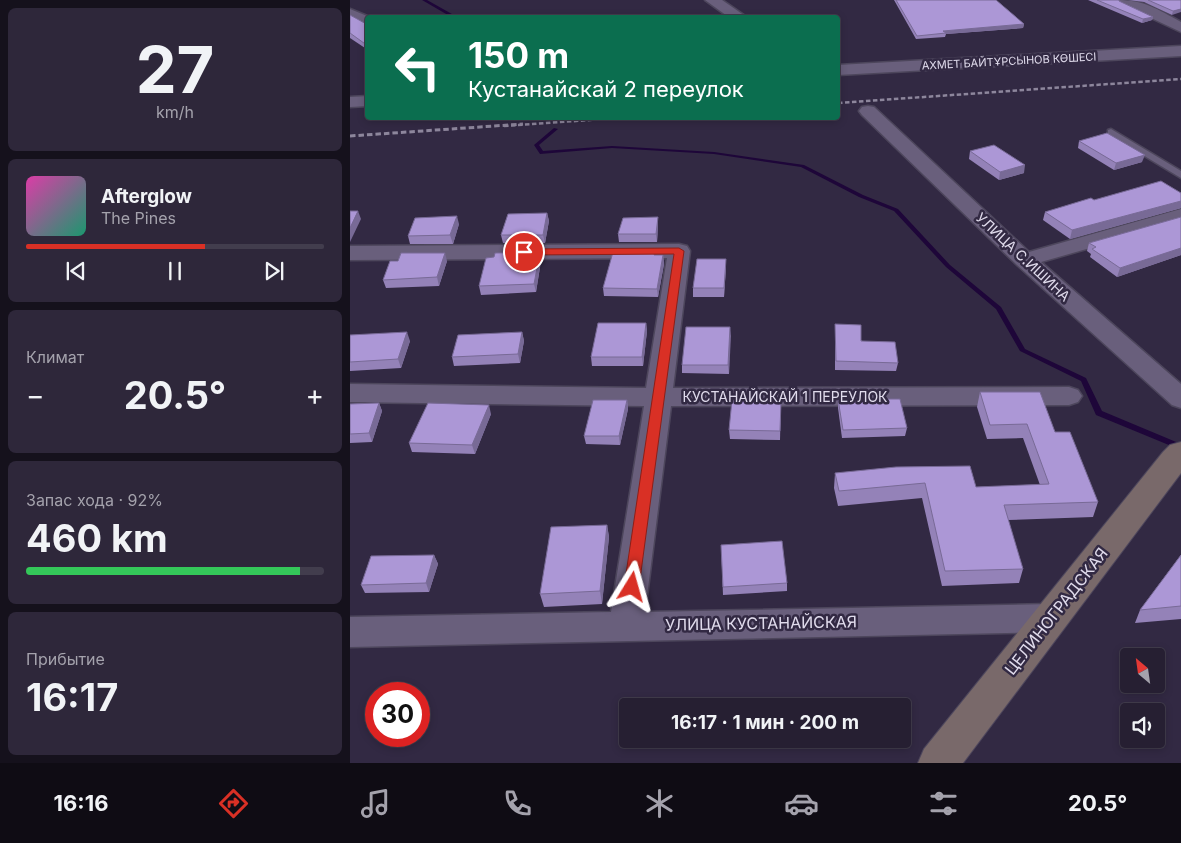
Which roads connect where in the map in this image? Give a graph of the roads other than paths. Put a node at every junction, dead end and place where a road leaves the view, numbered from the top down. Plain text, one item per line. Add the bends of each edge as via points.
1 (712, 0) edge
2 (1124, 0) edge
3 (350, 13) edge
4 (736, 15) edge
5 (365, 20) edge
6 (1181, 28) edge
7 (1181, 51) edge
8 (840, 70) edge
9 (365, 101) edge
10 (350, 102) edge
11 (868, 111) dead end
12 (1111, 132) dead end
13 (1181, 175) edge
14 (1181, 215) edge
15 (350, 253) edge
16 (1025, 260) junction
17 (350, 393) edge
18 (1069, 396) dead end
19 (657, 397) junction
20 (1181, 399) edge
21 (1179, 460) edge
22 (1051, 618) junction
23 (626, 625) junction
24 (350, 632) edge
25 (938, 763) edge

1 - 4 street
2 - 6 street
3 - 5 street
7 - 8 street, АХМЕТ БАЙТҰРСЫНОВ КӨШЕСІ
9 - 10 street
11 - 16 street, УЛИЦА С.ИШИНА
12 - 13 lane
14 - 16 street
15 - 19 street via 679,251
16 - 20 street, УЛИЦА С.ИШИНА
17 - 19 street, КУСТАНАЙСКАЙ 1 ПЕРЕУЛОК
18 - 19 street, КУСТАНАЙСКАЙ 1 ПЕРЕУЛОК
19 - 23 street
21 - 22 street, ЦЕЛИНОГРАДСКАЯ
22 - 23 street, УЛИЦА КУСТАНАЙСКАЯ
22 - 25 street, ЦЕЛИНОГРАДСКАЯ
23 - 24 street, УЛИЦА КУСТАНАЙСКАЯ

